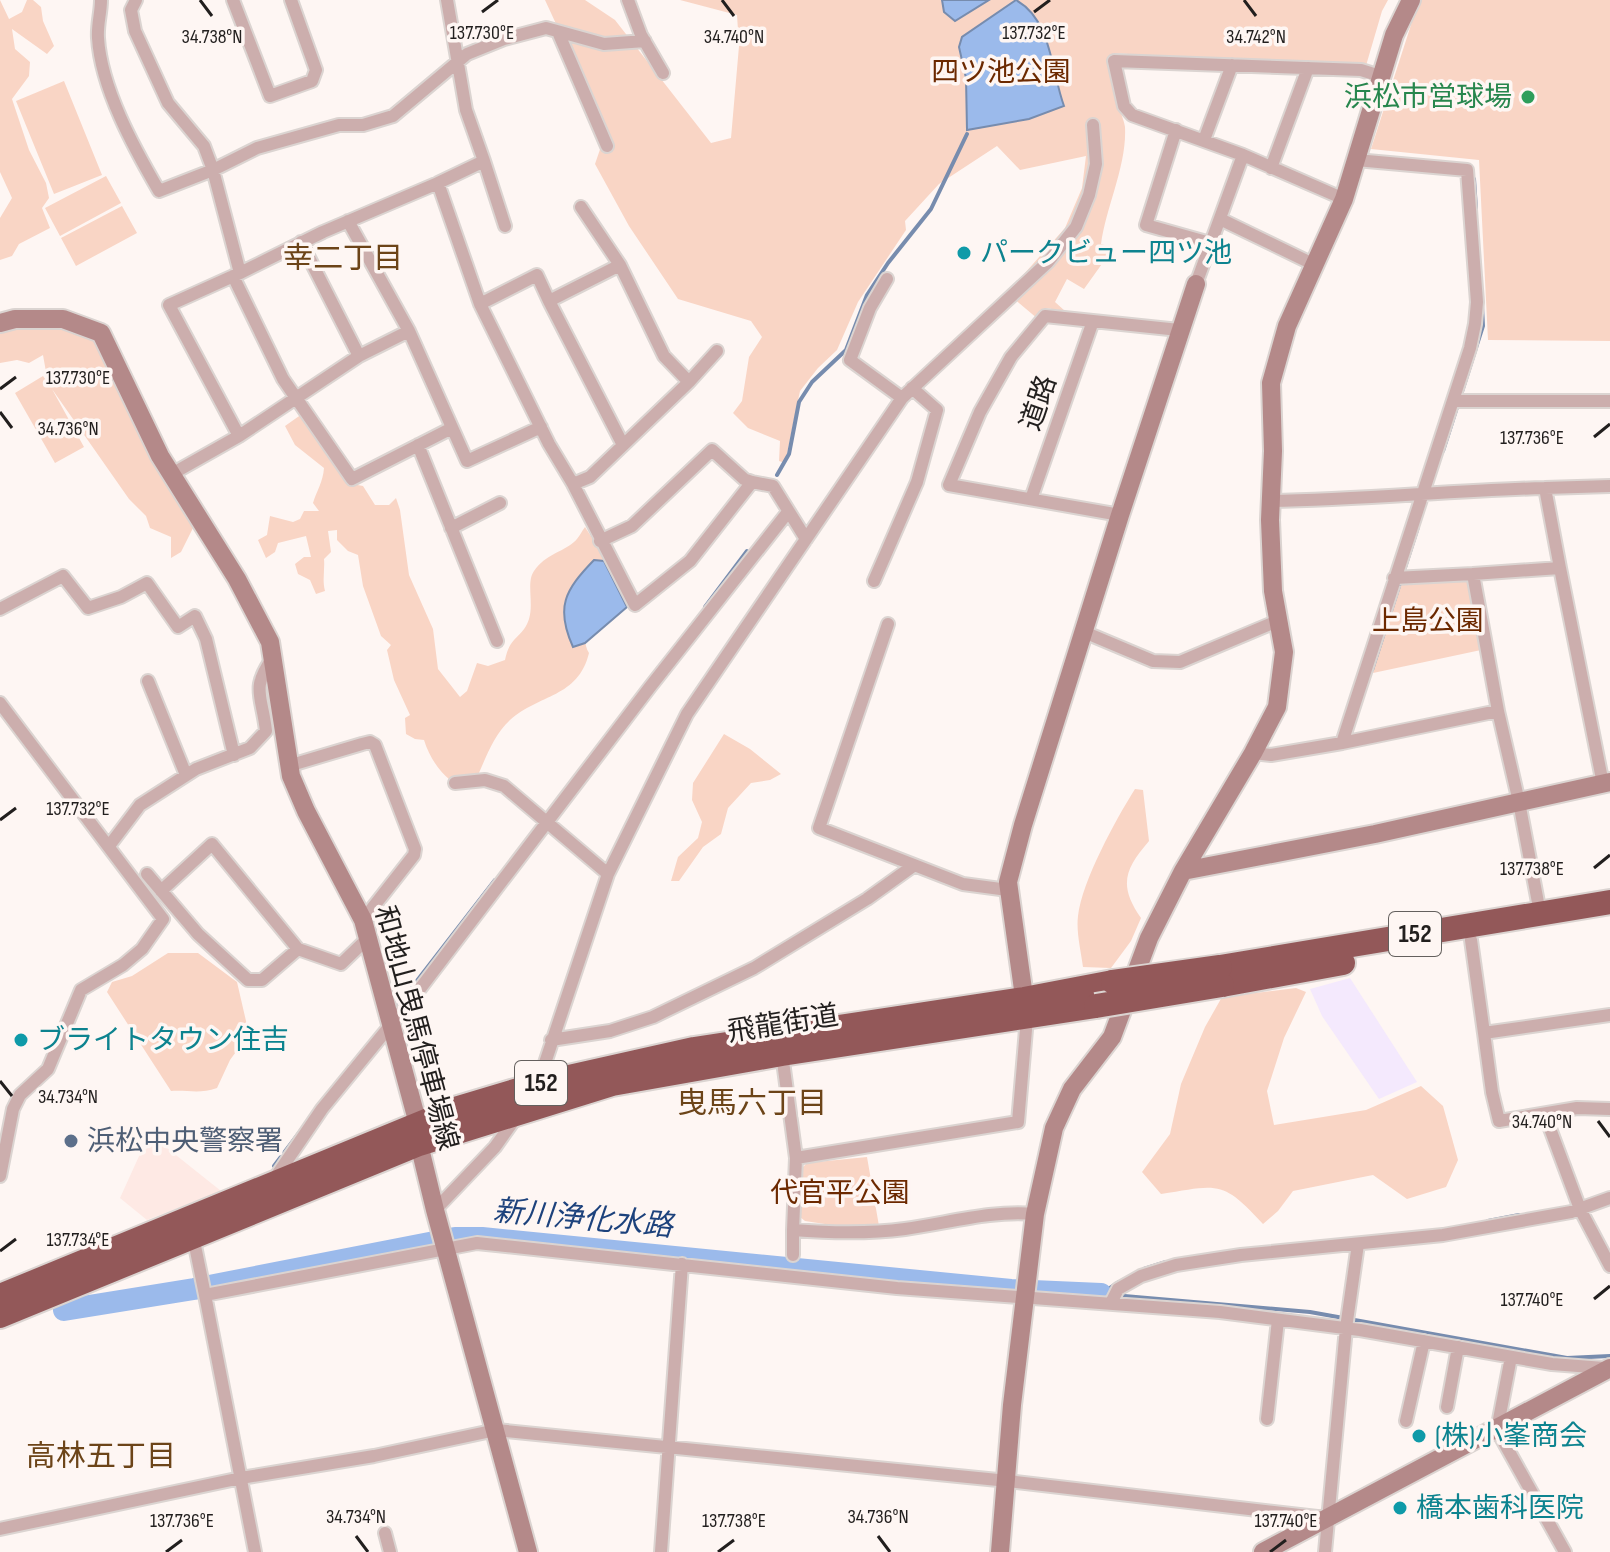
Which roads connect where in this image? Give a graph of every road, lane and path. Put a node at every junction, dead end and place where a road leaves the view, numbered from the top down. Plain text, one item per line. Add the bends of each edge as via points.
1 (101, 0) edge
2 (136, 0) edge
3 (233, 0) edge
4 (291, 0) edge
5 (447, 0) edge
6 (628, 0) edge
7 (1411, 0) edge
8 (558, 32) junction
9 (645, 41) junction
10 (456, 63) junction
11 (1232, 65) junction
12 (1308, 68) junction
13 (663, 73) dead end
14 (1380, 76) junction
15 (1093, 125) dead end
16 (1176, 130) junction
17 (1204, 140) junction
18 (607, 146) dead end
19 (1243, 155) junction
20 (1356, 160) junction
21 (484, 161) junction
22 (1271, 168) junction
23 (213, 170) junction
24 (438, 183) junction
25 (1344, 199) junction
26 (581, 207) dead end
27 (1220, 219) junction
28 (348, 221) junction
29 (505, 226) dead end
30 (301, 242) junction
31 (1210, 243) junction
32 (620, 265) junction
33 (1315, 265) junction
34 (236, 274) junction
35 (887, 279) dead end
36 (1196, 284) joint
37 (549, 301) junction
38 (480, 304) junction
39 (1093, 321) junction
40 (0, 323) edge
41 (1179, 330) junction
42 (409, 331) junction
43 (717, 351) dead end
44 (359, 356) junction
45 (689, 382) junction
46 (912, 388) junction
47 (902, 398) junction
48 (297, 399) junction
49 (1458, 401) junction
50 (1610, 401) edge
51 (541, 427) junction
52 (452, 428) junction
53 (239, 436) junction
54 (418, 445) junction
55 (623, 445) junction
56 (170, 475) junction
57 (752, 482) junction
58 (573, 484) junction
59 (1610, 486) edge
60 (1545, 488) junction
61 (1427, 493) junction
62 (1031, 499) junction
63 (1271, 501) junction
64 (500, 503) dead end
65 (788, 512) junction
66 (1120, 515) junction
67 (451, 528) junction
68 (806, 539) junction
69 (600, 541) junction
70 (1560, 568) junction
71 (1473, 574) junction
72 (1400, 578) junction
73 (874, 581) dead end
74 (0, 609) edge
75 (1280, 620) junction
76 (888, 624) dead end
77 (1084, 632) junction
78 (497, 641) dead end
79 (274, 656) junction
80 (148, 681) dead end
81 (0, 703) edge
82 (1498, 711) junction
83 (1342, 743) junction
84 (1253, 753) junction
85 (234, 755) junction
86 (288, 766) junction
87 (186, 775) junction
88 (455, 783) dead end
89 (1606, 783) edge
90 (1519, 802) junction
91 (546, 824) junction
92 (109, 846) junction
93 (913, 866) junction
94 (1183, 871) junction
95 (147, 874) dead end
96 (608, 874) junction
97 (1008, 890) junction
98 (161, 891) junction
99 (1610, 902) edge
100 (1540, 913) junction
101 (1610, 918) edge
102 (363, 920) junction
103 (368, 938) junction
104 (1471, 940) junction
105 (298, 949) junction
106 (1221, 976) junction
107 (1026, 1009) junction
108 (1610, 1015) edge
109 (390, 1023) junction
110 (1484, 1033) junction
111 (551, 1040) junction
112 (782, 1054) junction
113 (538, 1084) junction
114 (1610, 1109) edge
115 (521, 1110) junction
116 (1545, 1115) junction
117 (418, 1134) junction
118 (796, 1158) junction
119 (0, 1176) edge
120 (271, 1185) junction
121 (1610, 1198) edge
122 (1580, 1209) junction
123 (435, 1210) junction
124 (1035, 1214) junction
125 (192, 1227) junction
126 (793, 1230) junction
127 (445, 1242) junction
128 (1358, 1244) junction
129 (1607, 1251) edge
130 (793, 1255) dead end
131 (682, 1264) junction
132 (1610, 1266) edge
133 (1026, 1292) junction
134 (205, 1295) junction
135 (0, 1296) edge
136 (1113, 1297) junction
137 (0, 1316) edge
138 (1278, 1320) junction
139 (1347, 1322) junction
140 (1424, 1341) junction
141 (1458, 1347) junction
142 (1511, 1357) junction
143 (1610, 1368) edge
144 (1447, 1407) dead end
145 (1267, 1419) dead end
146 (1406, 1421) dead end
147 (496, 1430) junction
148 (1497, 1430) junction
149 (667, 1447) junction
150 (241, 1478) junction
151 (1008, 1481) junction
152 (1329, 1518) junction
153 (0, 1529) edge
154 (385, 1533) dead end
155 (255, 1552) edge
156 (390, 1552) edge
157 (528, 1552) edge
158 (661, 1552) edge
159 (1000, 1552) edge
160 (1263, 1552) edge
161 (1325, 1552) edge
162 (1565, 1552) edge

1 - 23 street via 98,37 106,74 127,132 159,191
2 - 23 street via 131,10 135,31 154,75 168,103 204,146
3 - 4 street via 270,96 312,81 316,70
5 - 10 street
6 - 9 street
7 - 14 street
8 - 9 street via 604,44
8 - 10 street via 546,28 504,39
8 - 18 street
9 - 13 street
10 - 21 street
10 - 23 street via 393,116 296,136
11 - 12 street
11 - 16 street via 1114,61 1124,106 1132,115
11 - 17 street
12 - 14 street
12 - 22 street
14 - 20 street
15 - 46 street via 1096,164 1076,227 1048,262
16 - 17 street
16 - 31 street via 1146,225
17 - 19 street
19 - 22 street
19 - 27 street
20 - 25 street
20 - 49 street via 1467,170 1477,302
21 - 24 street
21 - 29 street
22 - 25 street
23 - 34 street
24 - 28 street
24 - 38 street
25 - 33 street
26 - 32 street
27 - 31 street
27 - 33 street
28 - 30 street
28 - 42 street
30 - 34 street
30 - 44 street
31 - 36 street
32 - 37 street
32 - 45 street via 664,356
33 - 63 street via 1287,326 1271,383
34 - 48 street
34 - 53 street via 169,305
35 - 47 street via 850,360
36 - 41 street
37 - 38 street via 537,275
37 - 55 street
38 - 51 street
39 - 41 street
39 - 62 street, 道路
39 - 62 street via 1045,316 1011,357 949,485
40 - 56 street, 和地山曳馬停車場線 via 63,319 101,333
41 - 66 street
42 - 44 street
42 - 52 street
43 - 45 street
44 - 48 street
45 - 55 street
46 - 47 street
46 - 73 street via 937,410 917,482
47 - 68 street
48 - 53 street
48 - 54 street via 352,479
49 - 50 street
49 - 61 street
51 - 52 street via 467,461
51 - 58 street
52 - 54 street
53 - 56 street
54 - 67 street
55 - 58 street via 590,477
56 - 79 street, 和地山曳馬停車場線 via 237,579
57 - 65 street via 773,486
57 - 69 street via 712,450 632,526
57 - 69 street via 690,561 635,605
58 - 69 street
59 - 60 street
60 - 61 street
60 - 70 street
61 - 63 street
61 - 72 street
62 - 66 street
63 - 75 street via 1273,591
64 - 67 street
65 - 68 street
65 - 91 street
66 - 77 street
67 - 78 street
68 - 96 street via 687,714
70 - 71 street
70 - 89 street
71 - 72 street
71 - 82 street
72 - 83 street
74 - 85 street via 63,576 88,608 147,583 178,627 195,616 206,639
75 - 77 street via 1180,662 1153,661
75 - 84 street via 1284,652 1277,707
76 - 93 street via 819,828
77 - 97 street
79 - 85 street via 258,686 266,731
79 - 86 street, 和地山曳馬停車場線
80 - 87 street
81 - 92 street
82 - 83 street
82 - 90 street
83 - 84 street
84 - 94 street
85 - 87 street
86 - 102 street, 和地山曳馬停車場線
86 - 102 street via 370,742 375,745 415,849
87 - 92 street via 140,805
88 - 91 street via 485,780 504,786
89 - 90 street
90 - 94 street
90 - 100 street
91 - 96 street
91 - 109 street
92 - 119 street via 163,916 162,923 123,965 81,990 48,1069 13,1109
93 - 97 street via 963,884
93 - 111 street via 754,968 653,1017 610,1031
94 - 124 street via 1149,938 1112,1037 1072,1089 1054,1128
95 - 98 street
96 - 111 street
97 - 107 street
98 - 105 street via 248,980 262,980
98 - 105 street via 212,844
99 - 100 highway, 飛龍街道 / 152
100 - 106 highway, 飛龍街道 / 152
101 - 104 highway, 飛龍街道 / 152
102 - 103 street, 和地山曳馬停車場線
103 - 105 street via 341,964
103 - 109 street, 和地山曳馬停車場線
104 - 106 highway, 飛龍街道 / 152
104 - 110 street
106 - 107 highway, 飛龍街道 / 152, bridge via 1096,1006
106 - 107 highway, 飛龍街道 / 152, bridge via 1113,982
107 - 112 highway, 飛龍街道 / 152
107 - 113 highway, 飛龍街道 / 152 via 694,1049
107 - 118 street via 1018,1122
108 - 110 street
109 - 117 street, 和地山曳馬停車場線
109 - 120 street
110 - 116 street via 1499,1121
111 - 113 street
112 - 115 highway, 飛龍街道 / 152 via 612,1084
112 - 118 street
113 - 115 street
113 - 117 highway, 飛龍街道 / 152 via 455,1109
114 - 116 street via 1577,1108
115 - 117 highway, 飛龍街道 / 152
115 - 123 street via 495,1147
116 - 122 street
117 - 120 highway, 飛龍街道 / 152
117 - 123 street, 和地山曳馬停車場線
117 - 125 highway, 飛龍街道 / 152
118 - 126 street
120 - 125 highway, 飛龍街道 / 152
121 - 122 street
122 - 128 street via 1443,1235
122 - 129 street
123 - 127 street, 和地山曳馬停車場線
124 - 126 street via 1008,1212 848,1235
124 - 133 street
125 - 134 street
125 - 135 highway, 飛龍街道 / 152
125 - 137 highway, 飛龍街道 / 152
126 - 130 street
127 - 131 street
127 - 134 street
127 - 147 street, 和地山曳馬停車場線
128 - 136 street via 1176,1265 1141,1276
128 - 139 street
129 - 132 street
131 - 133 street
131 - 149 street
133 - 136 street
133 - 151 street
134 - 150 street
136 - 138 street
138 - 139 street
138 - 145 street
139 - 140 street
139 - 152 street
140 - 141 street
140 - 146 street
141 - 142 street
141 - 144 street
142 - 143 street
142 - 148 street
143 - 148 street
147 - 149 street
147 - 150 street
147 - 157 street, 和地山曳馬停車場線
148 - 152 street
148 - 162 street
149 - 151 street
149 - 158 street
150 - 153 street
150 - 155 street
151 - 152 street
151 - 159 street
152 - 160 street
152 - 161 street
154 - 156 street

